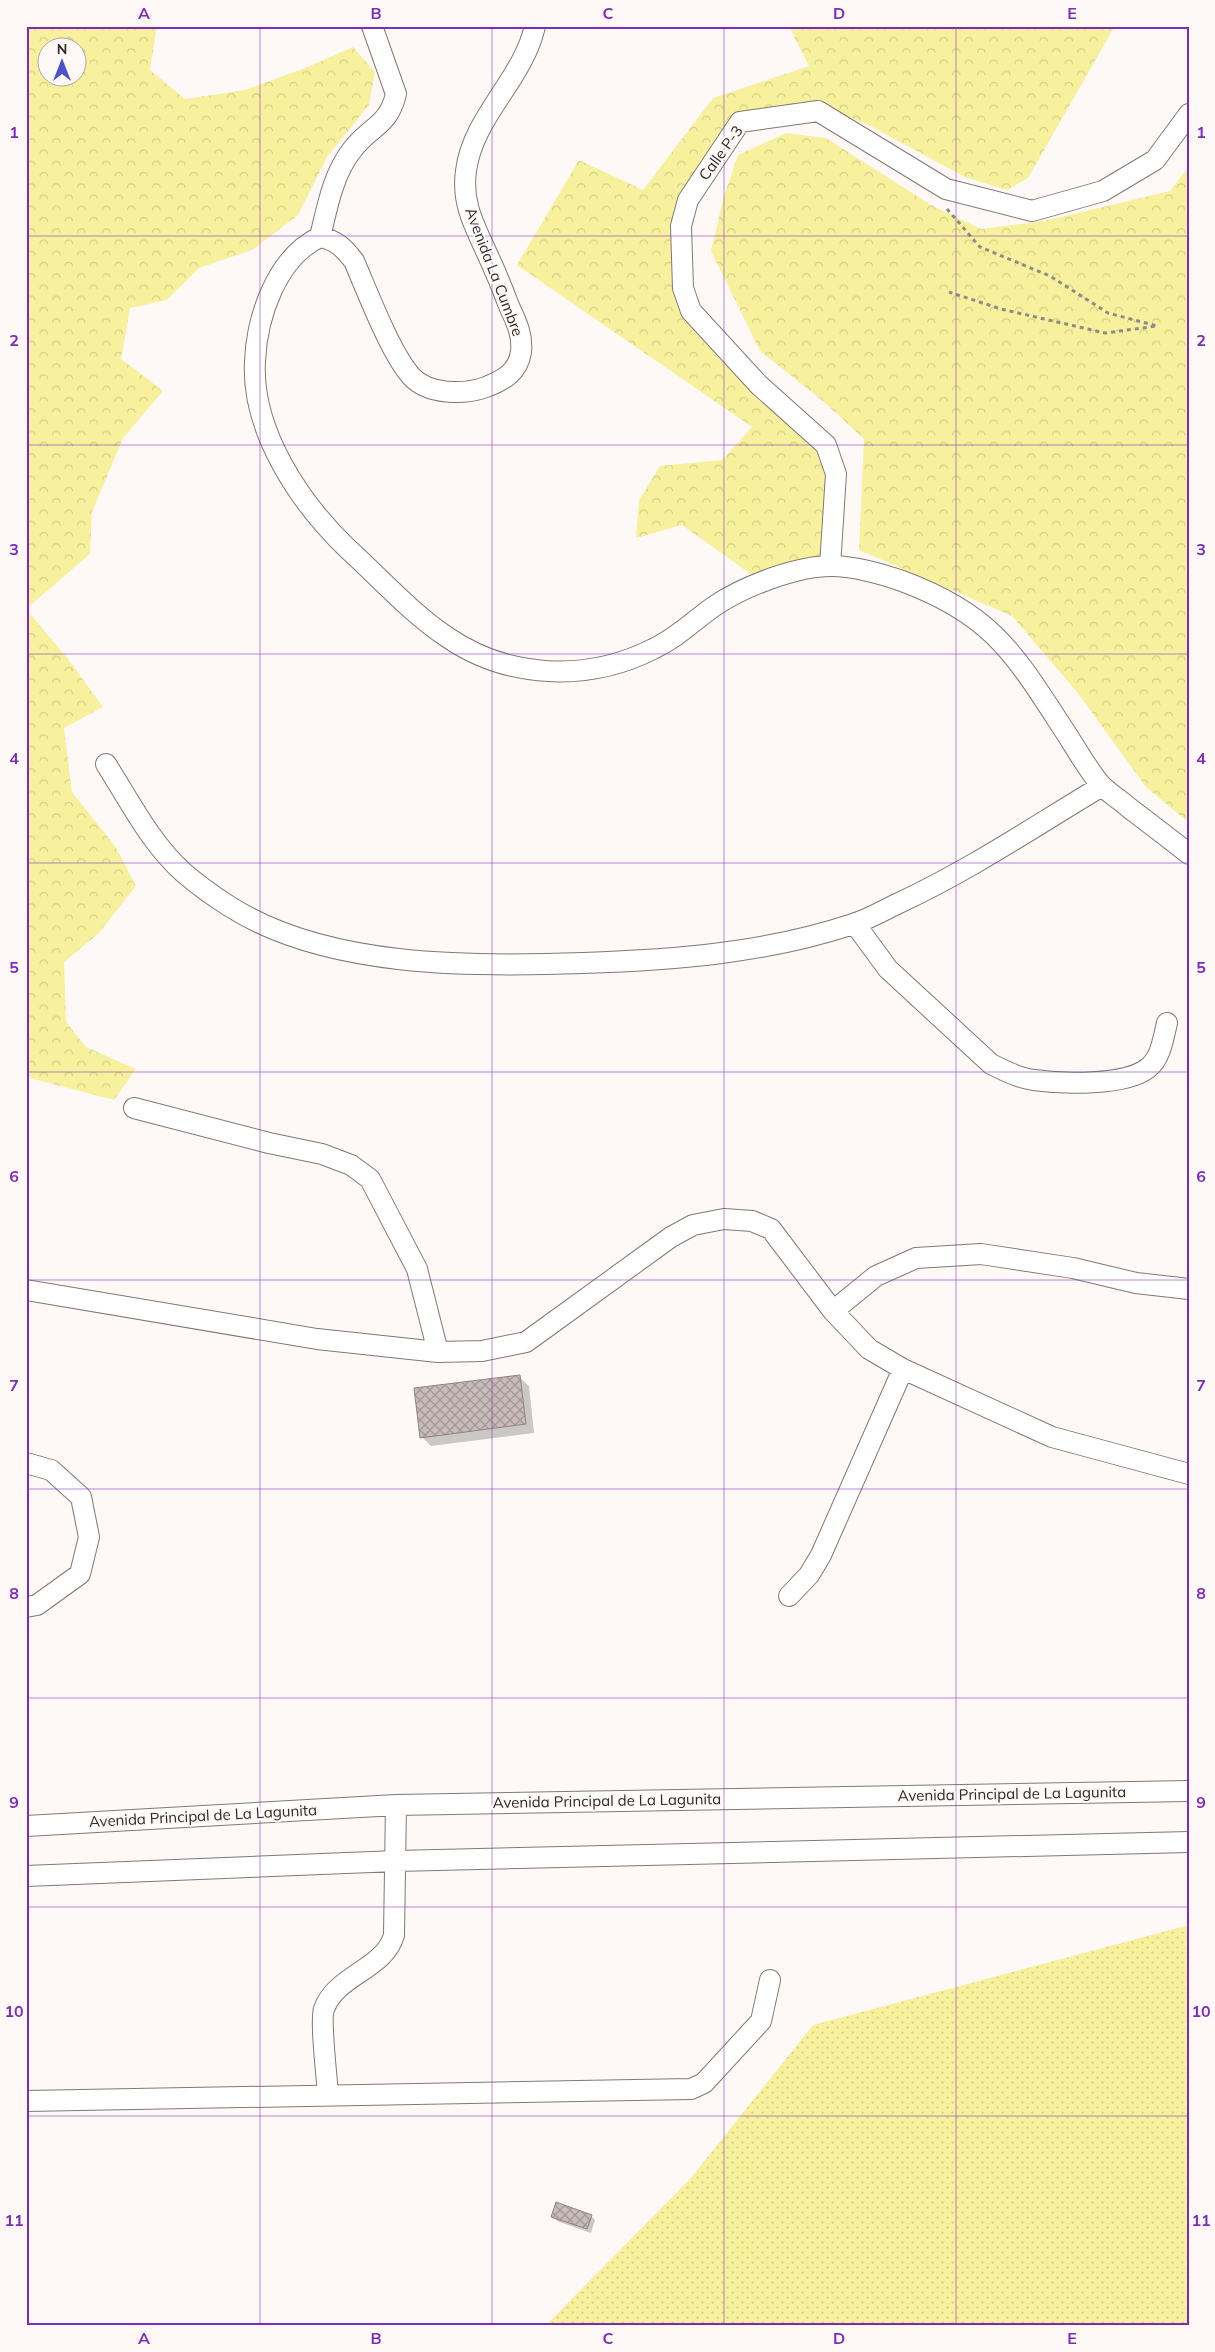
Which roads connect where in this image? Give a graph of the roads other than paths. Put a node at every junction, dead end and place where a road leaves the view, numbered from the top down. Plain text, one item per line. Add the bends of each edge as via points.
1 (372, 26) edge
2 (535, 26) edge
3 (1189, 114) edge
4 (320, 237) junction
5 (830, 566) junction
6 (106, 764) dead end
7 (1102, 786) junction
8 (1189, 854) edge
9 (855, 924) junction
10 (1167, 1023) dead end
11 (134, 1108) dead end
12 (26, 1290) edge
13 (1188, 1291) edge
14 (833, 1311) junction
15 (438, 1352) junction
16 (903, 1369) junction
17 (26, 1463) edge
18 (1189, 1474) edge
19 (789, 1596) dead end
20 (26, 1607) edge
21 (1189, 1791) edge
22 (396, 1805) junction
23 (26, 1826) edge
24 (1189, 1842) edge
25 (396, 1861) junction
26 (26, 1876) edge
27 (770, 1980) dead end
28 (328, 2094) junction
29 (26, 2100) edge

1 - 4 street via 396,94 394,106 388,118 366,133 350,151 331,191
2 - 4 street, Avenida La Cumbre via 522,63 469,150 464,190 469,216 521,335 519,364 510,375 475,391 452,392 428,387 412,377 398,356 354,262 332,239
3 - 5 street, Calle P-3 via 1155,160 1103,191 1032,211 946,188 818,110 740,122 688,200 681,226 683,288 691,311 759,386 826,445 836,474
4 - 5 street via 307,243 283,271 257,333 254,365 257,395 268,435 306,504 345,546 447,637 474,652 515,666 555,673 594,670 651,650 684,631 717,604 755,585 792,572
5 - 7 street via 867,570 902,581 965,610 991,630 1015,655
6 - 9 street via 147,828 182,872 230,908 267,927 310,943 365,954 509,966 717,955 763,948
7 - 8 street
7 - 9 street via 939,884
9 - 10 street via 888,969 991,1064 1010,1074 1034,1080 1074,1082 1129,1078 1148,1068 1160,1052
11 - 15 street via 322,1154 351,1165 370,1179 417,1269
12 - 15 street via 317,1339
13 - 14 street via 982,1254 923,1257 876,1276
14 - 15 street via 772,1229 752,1222 724,1219 693,1225 671,1237 526,1342 482,1352
14 - 16 street via 869,1349
16 - 18 street via 1052,1437
16 - 19 street via 822,1555
17 - 20 street via 51,1470 80,1497 88,1537 80,1574 37,1605
21 - 22 street, Avenida Principal de La Lagunita
22 - 23 street, Avenida Principal de La Lagunita
22 - 25 street
24 - 25 street
25 - 26 street
25 - 28 street via 394,1935 390,1947 332,1994 323,2011
27 - 28 street via 761,2021 704,2083 691,2090
28 - 29 street

